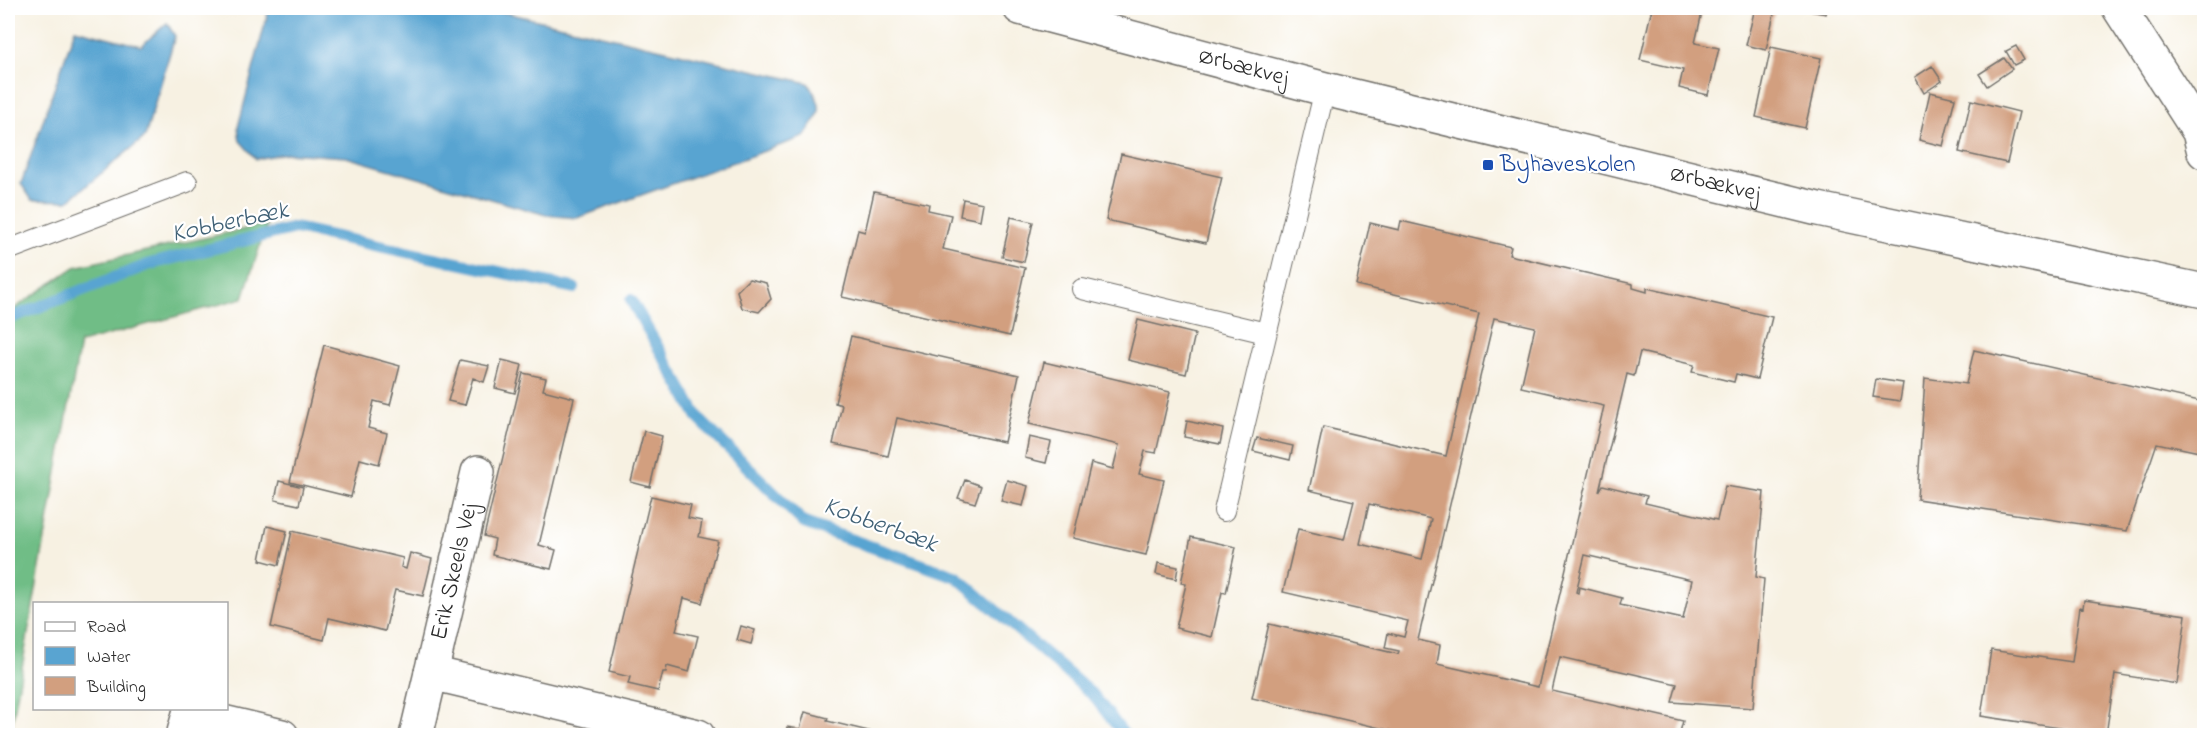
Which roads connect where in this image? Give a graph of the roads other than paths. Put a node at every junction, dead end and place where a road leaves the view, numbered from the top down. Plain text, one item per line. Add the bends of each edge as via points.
1 (1020, 8) edge
2 (2119, 8) edge
3 (1325, 88) junction
4 (2205, 152) edge
5 (187, 182) dead end
6 (8, 250) edge
7 (1082, 289) dead end
8 (2205, 291) edge
9 (1266, 333) junction
10 (478, 472) dead end
11 (1224, 511) dead end
12 (431, 673) junction
13 (187, 719) edge
14 (282, 735) edge
15 (417, 735) edge
16 (698, 735) edge

1 - 3 street, Ørbækvej
2 - 4 street via 2199,132
3 - 8 street, Ørbækvej via 1818,209
3 - 9 lane
5 - 6 lane
7 - 9 lane
9 - 11 lane
10 - 12 street, Erik Skeels Vej
12 - 15 street, Erik Skeels Vej
12 - 16 street, Erik Skeels Vej
13 - 14 street

